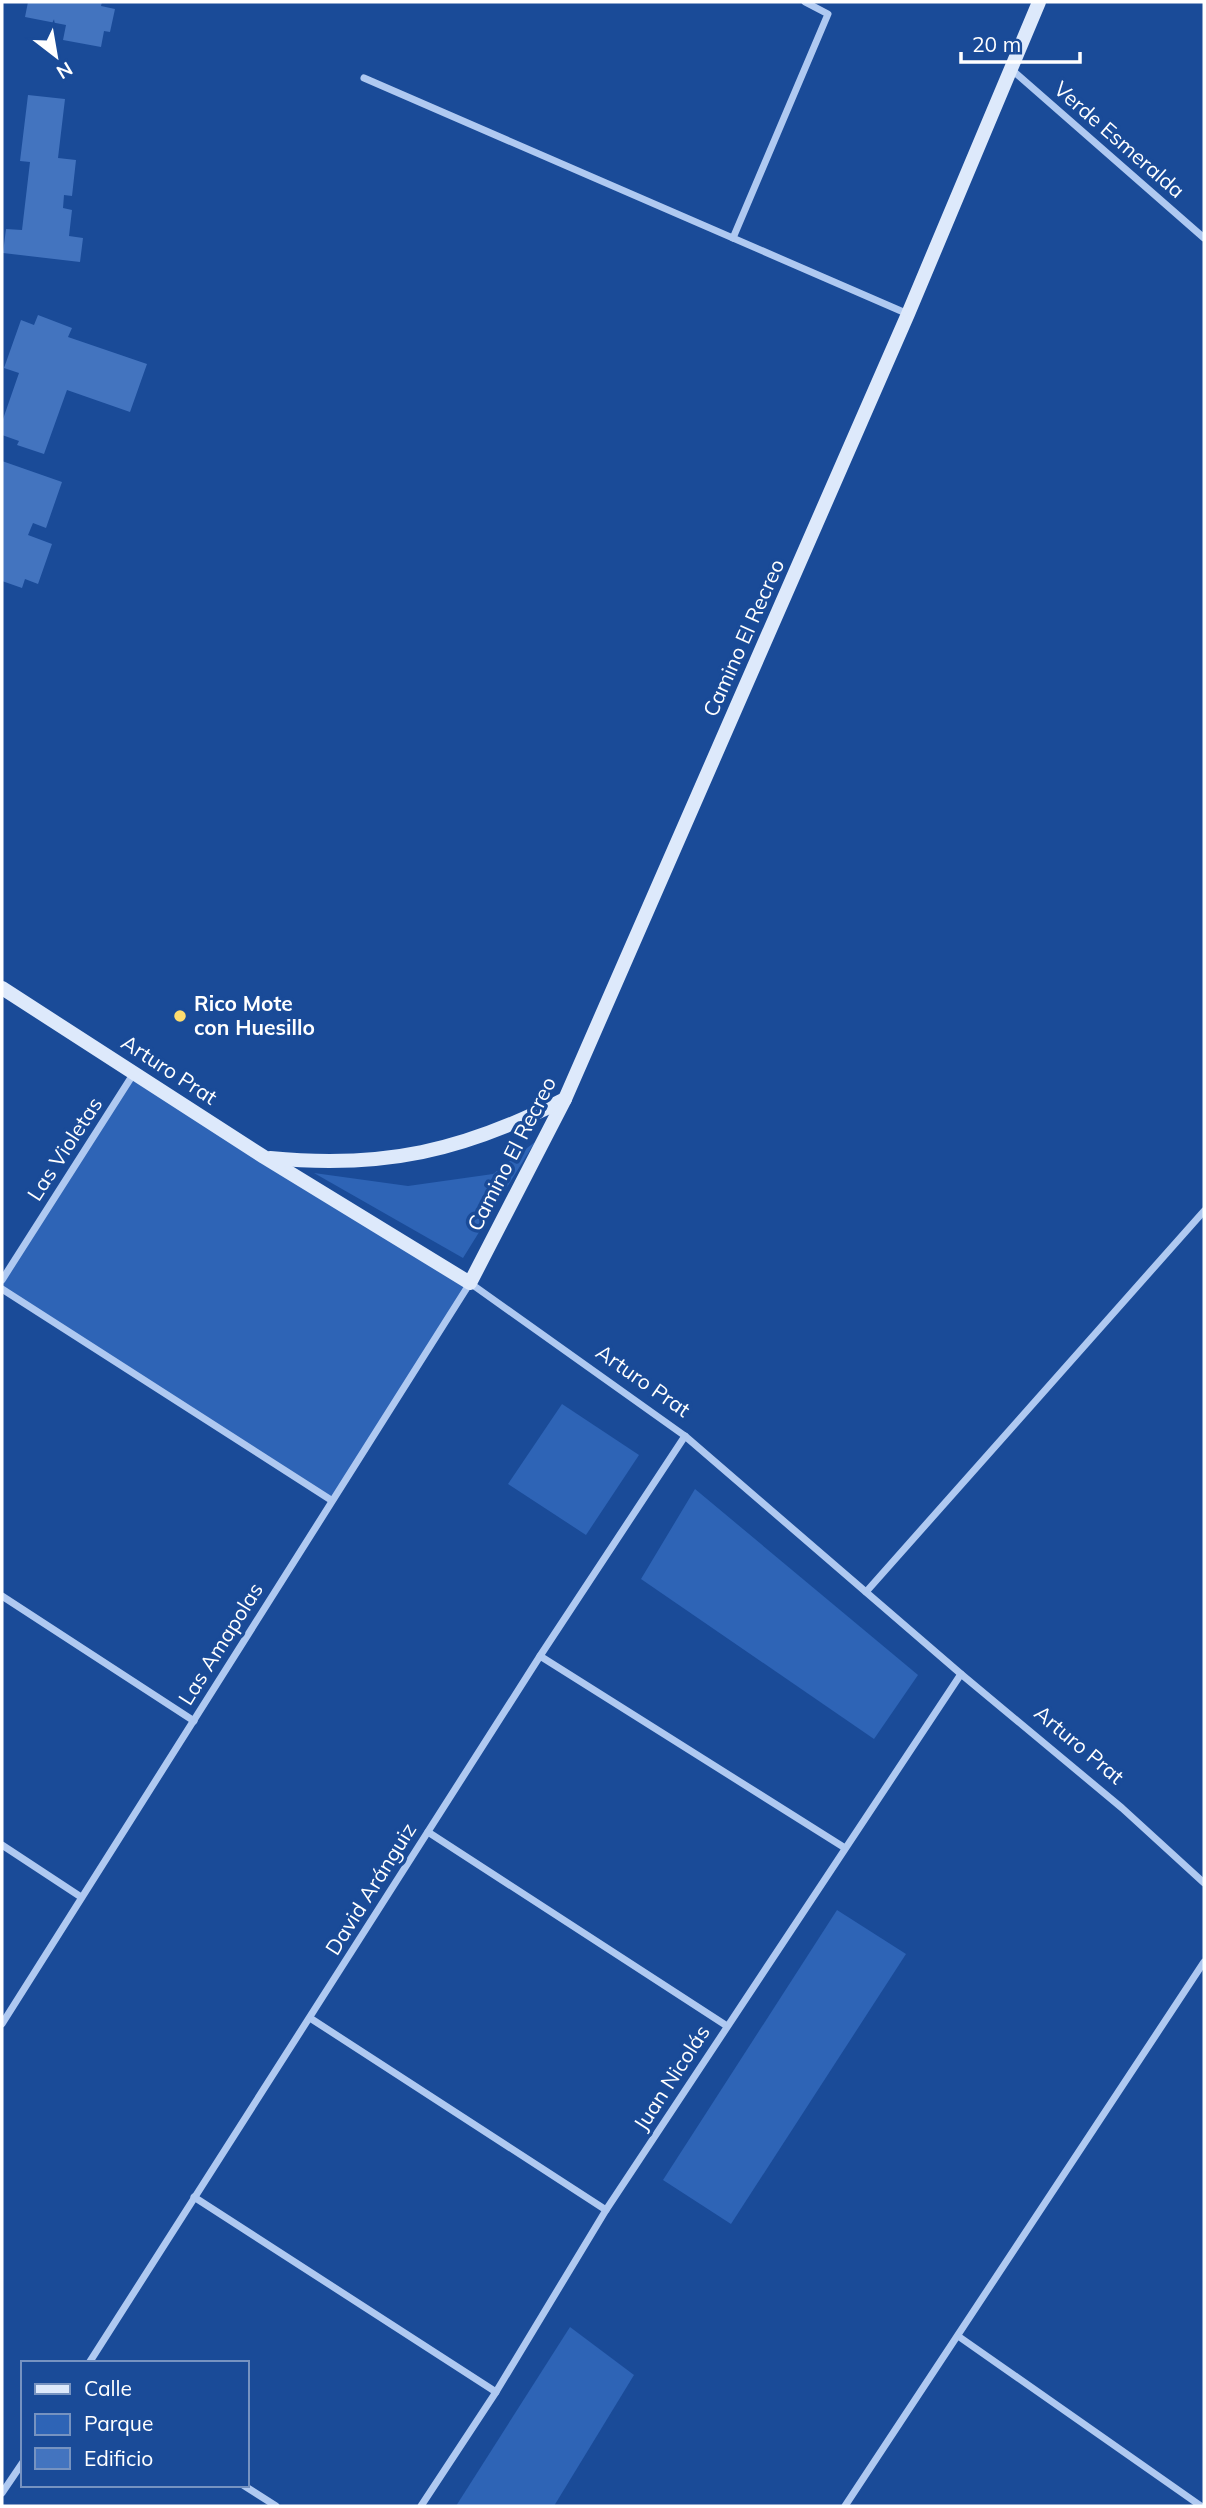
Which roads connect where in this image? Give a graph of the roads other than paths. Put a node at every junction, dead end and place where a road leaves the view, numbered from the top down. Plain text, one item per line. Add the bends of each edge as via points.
1 (805, 2) edge
2 (1039, 2) edge
3 (1011, 69) junction
4 (364, 78) dead end
5 (733, 238) junction
6 (1204, 238) edge
7 (908, 314) junction
8 (2, 988) edge
9 (135, 1072) junction
10 (565, 1099) junction
11 (264, 1157) junction
12 (1204, 1211) edge
13 (2, 1279) edge
14 (470, 1283) junction
15 (2, 1289) edge
16 (685, 1436) junction
17 (331, 1500) junction
18 (866, 1592) junction
19 (2, 1596) edge
20 (540, 1656) junction
21 (961, 1674) junction
22 (194, 1721) junction
23 (428, 1832) junction
24 (2, 1845) edge
25 (845, 1847) junction
26 (1204, 1884) edge
27 (81, 1897) junction
28 (1204, 1962) edge
29 (310, 2018) junction
30 (2, 2024) edge
31 (727, 2026) junction
32 (194, 2197) junction
33 (606, 2210) junction
34 (958, 2336) junction
35 (90, 2361) edge
36 (496, 2392) junction
37 (21, 2465) edge
38 (246, 2487) edge
39 (2, 2493) edge
40 (276, 2506) edge
41 (421, 2506) edge
42 (845, 2506) edge
43 (1201, 2506) edge

1 - 5 street via 828,14
2 - 3 main road, Camino El Recreo
3 - 6 street, Verde Esmeralda
3 - 7 main road, Camino El Recreo
4 - 5 street
5 - 7 street
7 - 10 main road, Camino El Recreo
8 - 9 main road, Arturo Prat
9 - 11 main road, Arturo Prat
9 - 13 street, Las Violetas
10 - 11 main road via 477,1139 430,1151 347,1162
10 - 14 main road, Camino El Recreo
11 - 14 main road, Arturo Prat
12 - 18 street
14 - 16 street, Arturo Prat
14 - 17 street, Las Amapolas
15 - 17 street
16 - 18 street, Arturo Prat
16 - 20 street, David Aránguiz
17 - 22 street, Las Amapolas
18 - 21 street, Arturo Prat
19 - 22 street
20 - 23 street, David Aránguiz
20 - 25 street
21 - 25 street, Juan Nicolás
21 - 26 street, Arturo Prat via 1122,1808
22 - 27 street, Las Amapolas
23 - 29 street, David Aránguiz
23 - 31 street
24 - 27 street
25 - 31 street, Juan Nicolás
27 - 30 street, Las Amapolas
28 - 34 street
29 - 32 street, David Aránguiz
29 - 33 street
31 - 33 street, Juan Nicolás
32 - 35 street, David Aránguiz
32 - 36 street
33 - 36 street, Juan Nicolás
34 - 42 street
34 - 43 street
36 - 41 street, Juan Nicolás
37 - 39 street
38 - 40 street

